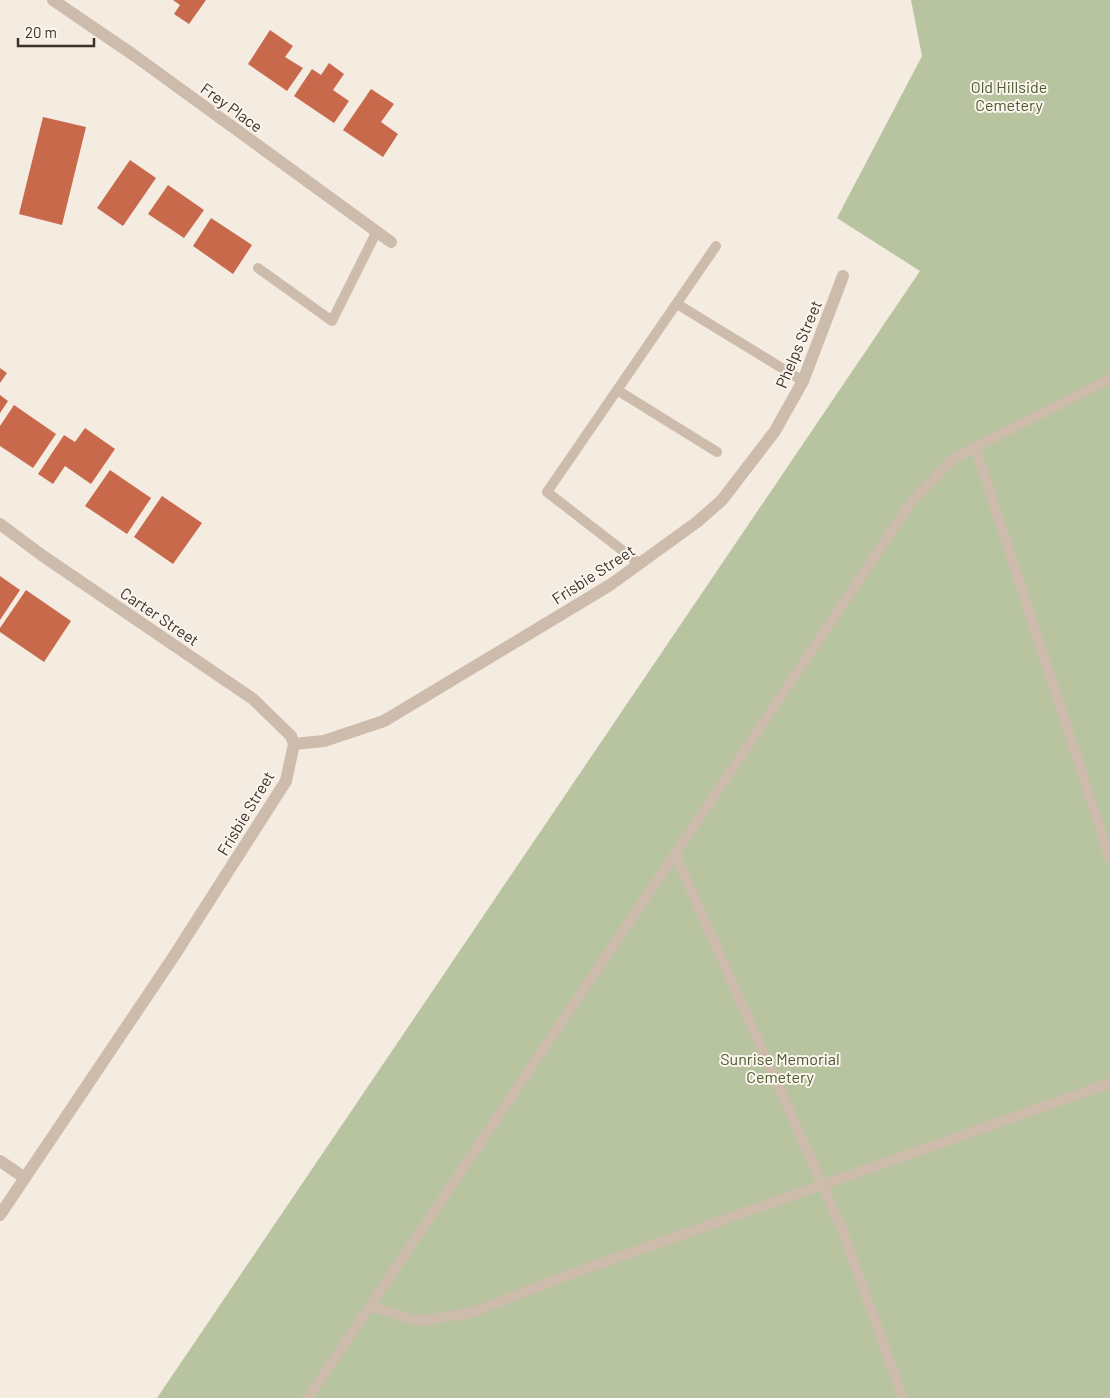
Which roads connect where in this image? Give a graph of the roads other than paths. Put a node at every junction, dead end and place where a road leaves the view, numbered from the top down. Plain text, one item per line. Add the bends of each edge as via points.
1 (52, 0) edge
2 (377, 231) junction
3 (391, 242) dead end
4 (716, 246) dead end
5 (258, 268) dead end
6 (843, 276) dead end
7 (677, 304) junction
8 (1110, 379) edge
9 (803, 382) junction
10 (617, 390) junction
11 (975, 446) junction
12 (762, 447) joint
13 (717, 452) dead end
14 (0, 524) edge
15 (640, 564) junction
16 (294, 744) junction
17 (675, 854) junction
18 (1110, 858) edge
19 (1110, 1083) edge
20 (0, 1161) edge
21 (25, 1178) junction
22 (823, 1185) junction
23 (0, 1215) edge
24 (370, 1306) junction
25 (308, 1398) edge
26 (903, 1398) edge

1 - 2 street, Frey Place
2 - 3 street, Frey Place
2 - 5 lane via 332,320
4 - 7 lane
6 - 9 street, Phelps Street
7 - 9 lane
7 - 10 lane
8 - 11 lane
9 - 12 street, Phelps Street
10 - 13 lane
10 - 15 lane via 547,492
11 - 17 lane via 954,458 912,501
11 - 18 lane
12 - 15 street, Frisbie Street via 722,500
14 - 16 street, Carter Street via 253,699 291,736
15 - 16 street, Frisbie Street via 384,721 324,741
16 - 21 street, Frisbie Street via 286,781 174,956
17 - 22 lane
17 - 24 lane
19 - 22 lane
20 - 21 street
21 - 23 street, Frisbie Street
22 - 24 lane via 471,1313 418,1321
22 - 26 lane
24 - 25 lane

